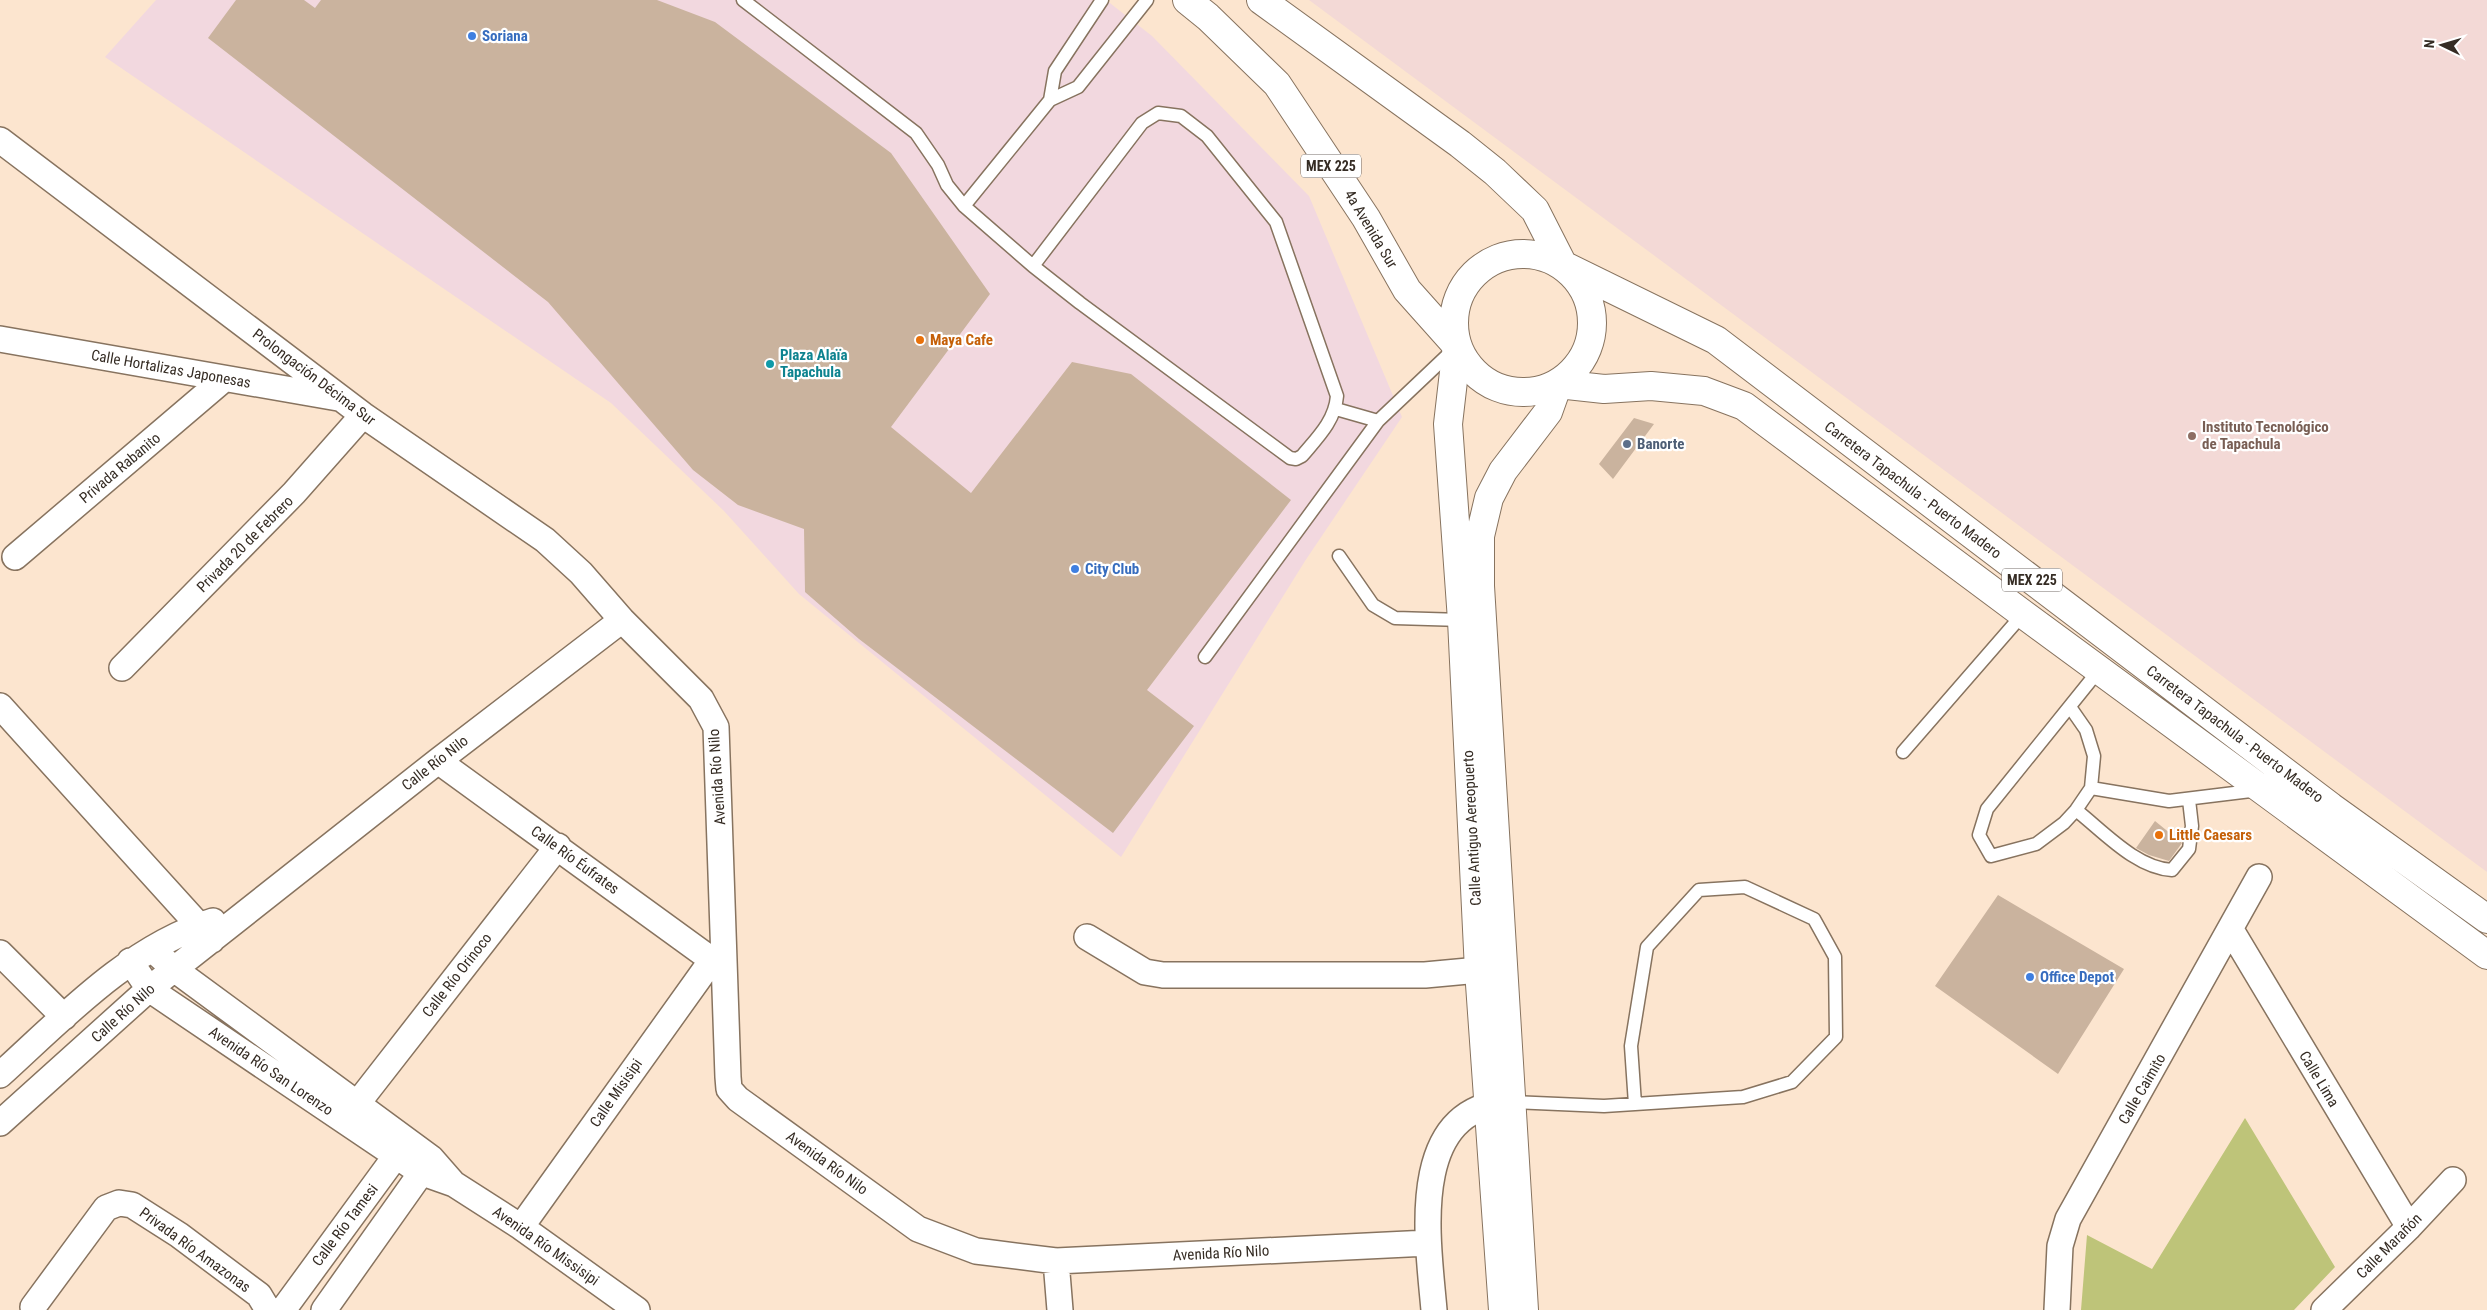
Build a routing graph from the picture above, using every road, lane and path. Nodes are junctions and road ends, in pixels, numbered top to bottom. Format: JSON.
{"nodes":[{"id":1,"x":743,"y":0,"type":"edge"},
{"id":2,"x":1102,"y":0,"type":"edge"},
{"id":3,"x":1147,"y":0,"type":"edge"},
{"id":4,"x":1187,"y":0,"type":"edge"},
{"id":5,"x":1261,"y":0,"type":"edge"},
{"id":6,"x":1050,"y":100,"type":"junction"},
{"id":7,"x":0,"y":140,"type":"edge"},
{"id":8,"x":964,"y":206,"type":"junction"},
{"id":9,"x":1563,"y":265,"type":"junction"},
{"id":10,"x":1033,"y":266,"type":"junction"},
{"id":11,"x":0,"y":339,"type":"edge"},
{"id":12,"x":1457,"y":346,"type":"junction"},
{"id":13,"x":224,"y":379,"type":"junction"},
{"id":14,"x":1558,"y":384,"type":"junction"},
{"id":15,"x":343,"y":399,"type":"junction"},
{"id":16,"x":1336,"y":409,"type":"junction"},
{"id":17,"x":363,"y":415,"type":"junction"},
{"id":18,"x":1378,"y":421,"type":"junction"},
{"id":19,"x":1339,"y":556,"type":"dead end"},
{"id":20,"x":15,"y":557,"type":"dead end"},
{"id":21,"x":2023,"y":614,"type":"junction"},
{"id":22,"x":622,"y":620,"type":"junction"},
{"id":23,"x":1462,"y":620,"type":"junction"},
{"id":24,"x":1205,"y":657,"type":"dead end"},
{"id":25,"x":122,"y":668,"type":"dead end"},
{"id":26,"x":2099,"y":670,"type":"junction"},
{"id":27,"x":0,"y":706,"type":"edge"},
{"id":28,"x":2070,"y":707,"type":"junction"},
{"id":29,"x":1903,"y":752,"type":"dead end"},
{"id":30,"x":438,"y":761,"type":"junction"},
{"id":31,"x":2091,"y":788,"type":"junction"},
{"id":32,"x":2260,"y":790,"type":"junction"},
{"id":33,"x":2189,"y":800,"type":"junction"},
{"id":34,"x":2076,"y":810,"type":"junction"},
{"id":35,"x":558,"y":846,"type":"junction"},
{"id":36,"x":2259,"y":877,"type":"dead end"},
{"id":37,"x":2487,"y":918,"type":"edge"},
{"id":38,"x":2231,"y":930,"type":"junction"},
{"id":39,"x":205,"y":933,"type":"junction"},
{"id":40,"x":1087,"y":937,"type":"dead end"},
{"id":41,"x":152,"y":949,"type":"junction"},
{"id":42,"x":0,"y":953,"type":"edge"},
{"id":43,"x":2487,"y":955,"type":"edge"},
{"id":44,"x":719,"y":959,"type":"junction"},
{"id":45,"x":130,"y":961,"type":"junction"},
{"id":46,"x":174,"y":969,"type":"junction"},
{"id":47,"x":1479,"y":970,"type":"junction"},
{"id":48,"x":149,"y":989,"type":"junction"},
{"id":49,"x":64,"y":1017,"type":"junction"},
{"id":50,"x":0,"y":1075,"type":"edge"},
{"id":51,"x":1500,"y":1103,"type":"junction"},
{"id":52,"x":357,"y":1104,"type":"junction"},
{"id":53,"x":1635,"y":1104,"type":"junction"},
{"id":54,"x":0,"y":1123,"type":"edge"},
{"id":55,"x":402,"y":1148,"type":"junction"},
{"id":56,"x":426,"y":1165,"type":"junction"},
{"id":57,"x":2453,"y":1180,"type":"dead end"},
{"id":58,"x":521,"y":1227,"type":"junction"},
{"id":59,"x":2409,"y":1227,"type":"junction"},
{"id":60,"x":1428,"y":1243,"type":"junction"},
{"id":61,"x":1056,"y":1261,"type":"junction"},
{"id":62,"x":280,"y":1305,"type":"edge"},
{"id":63,"x":33,"y":1307,"type":"dead end"},
{"id":64,"x":324,"y":1310,"type":"edge"},
{"id":65,"x":637,"y":1310,"type":"edge"},
{"id":66,"x":1060,"y":1310,"type":"edge"},
{"id":67,"x":1434,"y":1310,"type":"edge"},
{"id":68,"x":1503,"y":1310,"type":"edge"},
{"id":69,"x":1524,"y":1310,"type":"edge"},
{"id":70,"x":2058,"y":1310,"type":"edge"},
{"id":71,"x":2324,"y":1310,"type":"edge"}],
"edges":[{"from":1,"to":8,"type":"lane"},
{"from":2,"to":6,"type":"lane"},
{"from":3,"to":6,"type":"lane"},
{"from":4,"to":12,"type":"main road","name":"4a Avenida Sur","number":"MEX 225"},
{"from":5,"to":9,"type":"main road"},
{"from":6,"to":8,"type":"lane"},
{"from":7,"to":15,"type":"street","name":"Prolongación Décima Sur"},
{"from":8,"to":10,"type":"lane"},
{"from":9,"to":12,"type":"main road"},
{"from":9,"to":14,"type":"main road"},
{"from":9,"to":37,"type":"main road","name":"Carretera Tapachula - Puerto Madero","number":"MEX 225"},
{"from":10,"to":16,"type":"lane"},
{"from":10,"to":16,"type":"lane"},
{"from":11,"to":13,"type":"street","name":"Calle Hortalizas Japonesas"},
{"from":12,"to":14,"type":"main road"},
{"from":12,"to":18,"type":"lane"},
{"from":12,"to":23,"type":"main road","name":"Calle Antiguo Aereopuerto"},
{"from":13,"to":15,"type":"street","name":"Calle Hortalizas Japonesas"},
{"from":13,"to":20,"type":"street","name":"Privada Rabanito"},
{"from":14,"to":21,"type":"main road","name":"Carretera Tapachula - Puerto Madero","number":"MEX 225"},
{"from":14,"to":51,"type":"main road","name":"Calle Antiguo Aereopuerto"},
{"from":15,"to":17,"type":"street","name":"Prolongación Décima Sur"},
{"from":16,"to":18,"type":"lane"},
{"from":17,"to":22,"type":"street","name":"Prolongación Décima Sur"},
{"from":17,"to":25,"type":"street","name":"Privada 20 de Febrero"},
{"from":18,"to":24,"type":"lane"},
{"from":19,"to":23,"type":"lane"},
{"from":21,"to":26,"type":"main road","name":"Carretera Tapachula - Puerto Madero","number":"MEX 225"},
{"from":21,"to":29,"type":"lane"},
{"from":22,"to":30,"type":"street","name":"Calle Río Nilo"},
{"from":22,"to":44,"type":"street","name":"Avenida Río Nilo"},
{"from":23,"to":47,"type":"main road","name":"Calle Antiguo Aereopuerto"},
{"from":26,"to":28,"type":"lane"},
{"from":26,"to":32,"type":"main road","name":"Carretera Tapachula - Puerto Madero","number":"MEX 225"},
{"from":27,"to":39,"type":"street"},
{"from":28,"to":31,"type":"lane"},
{"from":28,"to":34,"type":"lane"},
{"from":30,"to":35,"type":"street","name":"Calle Río Éufrates"},
{"from":30,"to":39,"type":"street","name":"Calle Río Nilo"},
{"from":31,"to":33,"type":"lane"},
{"from":31,"to":34,"type":"lane"},
{"from":32,"to":33,"type":"lane"},
{"from":32,"to":43,"type":"main road","name":"Carretera Tapachula - Puerto Madero","number":"MEX 225"},
{"from":33,"to":34,"type":"lane"},
{"from":35,"to":44,"type":"street","name":"Calle Río Éufrates"},
{"from":35,"to":52,"type":"street","name":"Calle Río Orinoco"},
{"from":36,"to":38,"type":"street","name":"Calle Caimito"},
{"from":38,"to":59,"type":"street","name":"Calle Lima"},
{"from":38,"to":70,"type":"street","name":"Calle Caimito"},
{"from":39,"to":41,"type":"street","name":"Calle Río Nilo"},
{"from":39,"to":46,"type":"street","name":"Calle Río Nilo"},
{"from":40,"to":47,"type":"street"},
{"from":41,"to":45,"type":"street","name":"Calle Río Nilo"},
{"from":41,"to":46,"type":"street","name":"Avenida Río San Lorenzo"},
{"from":42,"to":49,"type":"street"},
{"from":44,"to":58,"type":"street","name":"Calle Misisipi"},
{"from":44,"to":61,"type":"street","name":"Avenida Río Nilo"},
{"from":45,"to":48,"type":"street","name":"Avenida Río San Lorenzo"},
{"from":45,"to":49,"type":"street","name":"Calle Río Nilo"},
{"from":46,"to":48,"type":"street","name":"Calle Río Nilo"},
{"from":46,"to":52,"type":"street","name":"Avenida Río San Lorenzo"},
{"from":47,"to":51,"type":"main road","name":"Calle Antiguo Aereopuerto"},
{"from":48,"to":54,"type":"street","name":"Calle Río Nilo"},
{"from":48,"to":55,"type":"street","name":"Avenida Río San Lorenzo"},
{"from":49,"to":50,"type":"street","name":"Calle Río Nilo"},
{"from":51,"to":53,"type":"lane"},
{"from":51,"to":60,"type":"street"},
{"from":51,"to":68,"type":"main road","name":"Calle Antiguo Aereopuerto"},
{"from":51,"to":69,"type":"main road","name":"Calle Antiguo Aereopuerto"},
{"from":52,"to":55,"type":"street","name":"Avenida Río San Lorenzo"},
{"from":53,"to":53,"type":"lane"},
{"from":55,"to":56,"type":"street","name":"Avenida Río San Lorenzo"},
{"from":55,"to":62,"type":"street","name":"Calle Río Tamesi"},
{"from":56,"to":58,"type":"street","name":"Avenida Río Missisipi"},
{"from":56,"to":64,"type":"street","name":"Calle Río Tamesi"},
{"from":57,"to":59,"type":"street","name":"Calle Marañón"},
{"from":58,"to":65,"type":"street","name":"Avenida Río Missisipi"},
{"from":59,"to":71,"type":"street","name":"Calle Marañón"},
{"from":60,"to":61,"type":"street","name":"Avenida Río Nilo"},
{"from":60,"to":67,"type":"street"},
{"from":61,"to":66,"type":"street"},
{"from":62,"to":63,"type":"street","name":"Privada Río Amazonas"}]}
